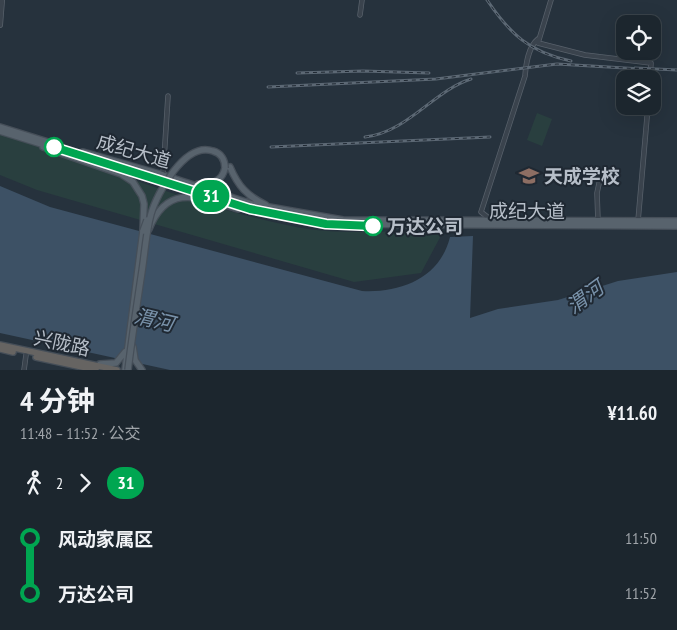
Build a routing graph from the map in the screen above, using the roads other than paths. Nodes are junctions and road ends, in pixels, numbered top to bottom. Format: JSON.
{"nodes":[{"id":1,"x":2,"y":0,"type":"edge"},
{"id":2,"x":362,"y":0,"type":"edge"},
{"id":3,"x":551,"y":0,"type":"edge"},
{"id":4,"x":360,"y":15,"type":"dead end"},
{"id":5,"x":0,"y":25,"type":"edge"},
{"id":6,"x":538,"y":39,"type":"junction"},
{"id":7,"x":651,"y":70,"type":"edge"},
{"id":8,"x":168,"y":96,"type":"dead end"},
{"id":9,"x":647,"y":115,"type":"edge"},
{"id":10,"x":0,"y":129,"type":"edge"},
{"id":11,"x":29,"y":141,"type":"junction"},
{"id":12,"x":228,"y":168,"type":"junction"},
{"id":13,"x":601,"y":174,"type":"dead end"},
{"id":14,"x":163,"y":175,"type":"junction"},
{"id":15,"x":185,"y":182,"type":"junction"},
{"id":16,"x":278,"y":210,"type":"junction"},
{"id":17,"x":492,"y":220,"type":"junction"},
{"id":18,"x":306,"y":221,"type":"junction"},
{"id":19,"x":598,"y":221,"type":"junction"},
{"id":20,"x":638,"y":221,"type":"junction"},
{"id":21,"x":677,"y":221,"type":"edge"},
{"id":22,"x":677,"y":226,"type":"edge"},
{"id":23,"x":145,"y":232,"type":"junction"},
{"id":24,"x":130,"y":339,"type":"junction"},
{"id":25,"x":0,"y":344,"type":"edge"},
{"id":26,"x":0,"y":349,"type":"edge"},
{"id":27,"x":26,"y":355,"type":"junction"},
{"id":28,"x":24,"y":370,"type":"edge"},
{"id":29,"x":96,"y":370,"type":"edge"},
{"id":30,"x":117,"y":370,"type":"edge"},
{"id":31,"x":126,"y":370,"type":"edge"},
{"id":32,"x":142,"y":370,"type":"edge"}],
"edges":[{"from":1,"to":5,"type":"street"},
{"from":2,"to":4,"type":"street"},
{"from":3,"to":6,"type":"street"},
{"from":6,"to":7,"type":"street"},
{"from":6,"to":17,"type":"street"},
{"from":8,"to":14,"type":"street"},
{"from":9,"to":20,"type":"street"},
{"from":10,"to":11,"type":"main road","name":"成纪大道"},
{"from":10,"to":14,"type":"main road","name":"成纪大道"},
{"from":11,"to":18,"type":"main road","name":"成纪大道"},
{"from":11,"to":23,"type":"main road"},
{"from":12,"to":15,"type":"main road"},
{"from":12,"to":16,"type":"main road"},
{"from":12,"to":23,"type":"main road","bridge":true},
{"from":13,"to":19,"type":"street"},
{"from":14,"to":15,"type":"main road","name":"成纪大道"},
{"from":15,"to":16,"type":"main road","name":"成纪大道"},
{"from":16,"to":17,"type":"main road","name":"成纪大道"},
{"from":17,"to":19,"type":"main road","name":"成纪大道"},
{"from":18,"to":22,"type":"main road","name":"成纪大道"},
{"from":18,"to":23,"type":"main road","bridge":true},
{"from":19,"to":20,"type":"main road","name":"成纪大道"},
{"from":20,"to":21,"type":"main road","name":"成纪大道"},
{"from":23,"to":24,"type":"main road","bridge":true},
{"from":24,"to":25,"type":"main road"},
{"from":24,"to":31,"type":"main road","bridge":true},
{"from":24,"to":32,"type":"main road","bridge":true},
{"from":25,"to":30,"type":"highway","name":"兴陇路"},
{"from":26,"to":27,"type":"highway","name":"兴陇路"},
{"from":27,"to":28,"type":"street"},
{"from":27,"to":29,"type":"highway","name":"兴陇路"}]}
